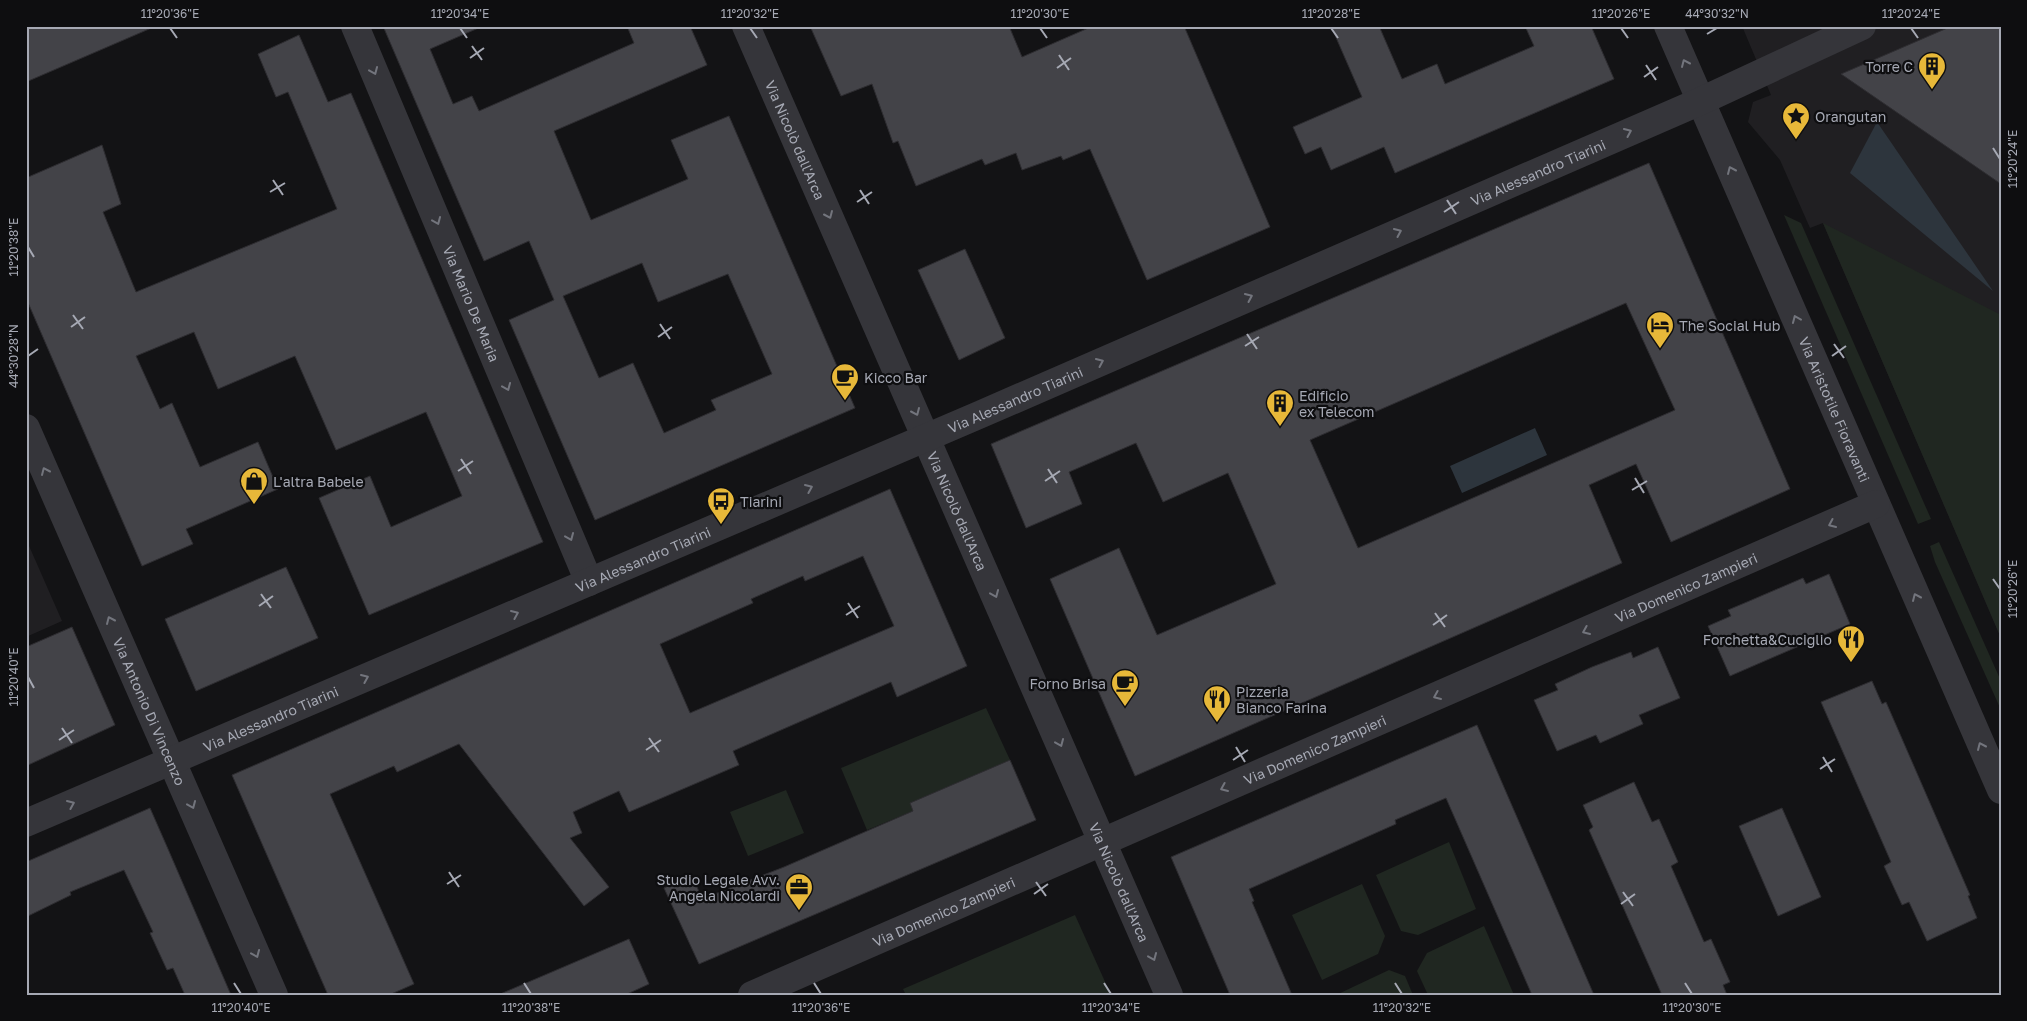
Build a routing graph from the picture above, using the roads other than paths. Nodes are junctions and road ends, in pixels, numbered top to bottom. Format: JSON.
{"nodes":[{"id":1,"x":355,"y":26,"type":"edge"},
{"id":2,"x":746,"y":26,"type":"edge"},
{"id":3,"x":1668,"y":26,"type":"edge"},
{"id":4,"x":1862,"y":26,"type":"edge"},
{"id":5,"x":1701,"y":101,"type":"junction"},
{"id":6,"x":26,"y":428,"type":"edge"},
{"id":7,"x":927,"y":437,"type":"junction"},
{"id":8,"x":1876,"y":504,"type":"junction"},
{"id":9,"x":589,"y":582,"type":"junction"},
{"id":10,"x":172,"y":760,"type":"junction"},
{"id":11,"x":2001,"y":790,"type":"edge"},
{"id":12,"x":26,"y":823,"type":"edge"},
{"id":13,"x":1102,"y":842,"type":"junction"},
{"id":14,"x":274,"y":995,"type":"edge"},
{"id":15,"x":752,"y":995,"type":"edge"},
{"id":16,"x":1169,"y":995,"type":"edge"}],
"edges":[{"from":1,"to":9,"type":"street","name":"Via Mario De Maria","one_way":true},
{"from":2,"to":7,"type":"street","name":"Via Nicolò dall'Arca","one_way":true},
{"from":5,"to":3,"type":"street","name":"Via Aristotile Fioravanti","one_way":true},
{"from":4,"to":5,"type":"street","name":"Via Alessandro Tiarini"},
{"from":7,"to":5,"type":"street","name":"Via Alessandro Tiarini","one_way":true},
{"from":8,"to":5,"type":"street","name":"Via Aristotile Fioravanti","one_way":true},
{"from":10,"to":6,"type":"street","name":"Via Antonio Di Vincenzo","one_way":true},
{"from":9,"to":7,"type":"street","name":"Via Alessandro Tiarini","one_way":true},
{"from":7,"to":13,"type":"street","name":"Via Nicolò dall'Arca","one_way":true},
{"from":11,"to":8,"type":"street","name":"Via Aristotile Fioravanti","one_way":true},
{"from":8,"to":13,"type":"street","name":"Via Domenico Zampieri","one_way":true},
{"from":10,"to":9,"type":"street","name":"Via Alessandro Tiarini","one_way":true},
{"from":12,"to":10,"type":"street","name":"Via Alessandro Tiarini","one_way":true},
{"from":10,"to":14,"type":"street","name":"Via Antonio Di Vincenzo","one_way":true},
{"from":13,"to":15,"type":"street","name":"Via Domenico Zampieri"},
{"from":13,"to":16,"type":"street","name":"Via Nicolò dall'Arca","one_way":true}]}
